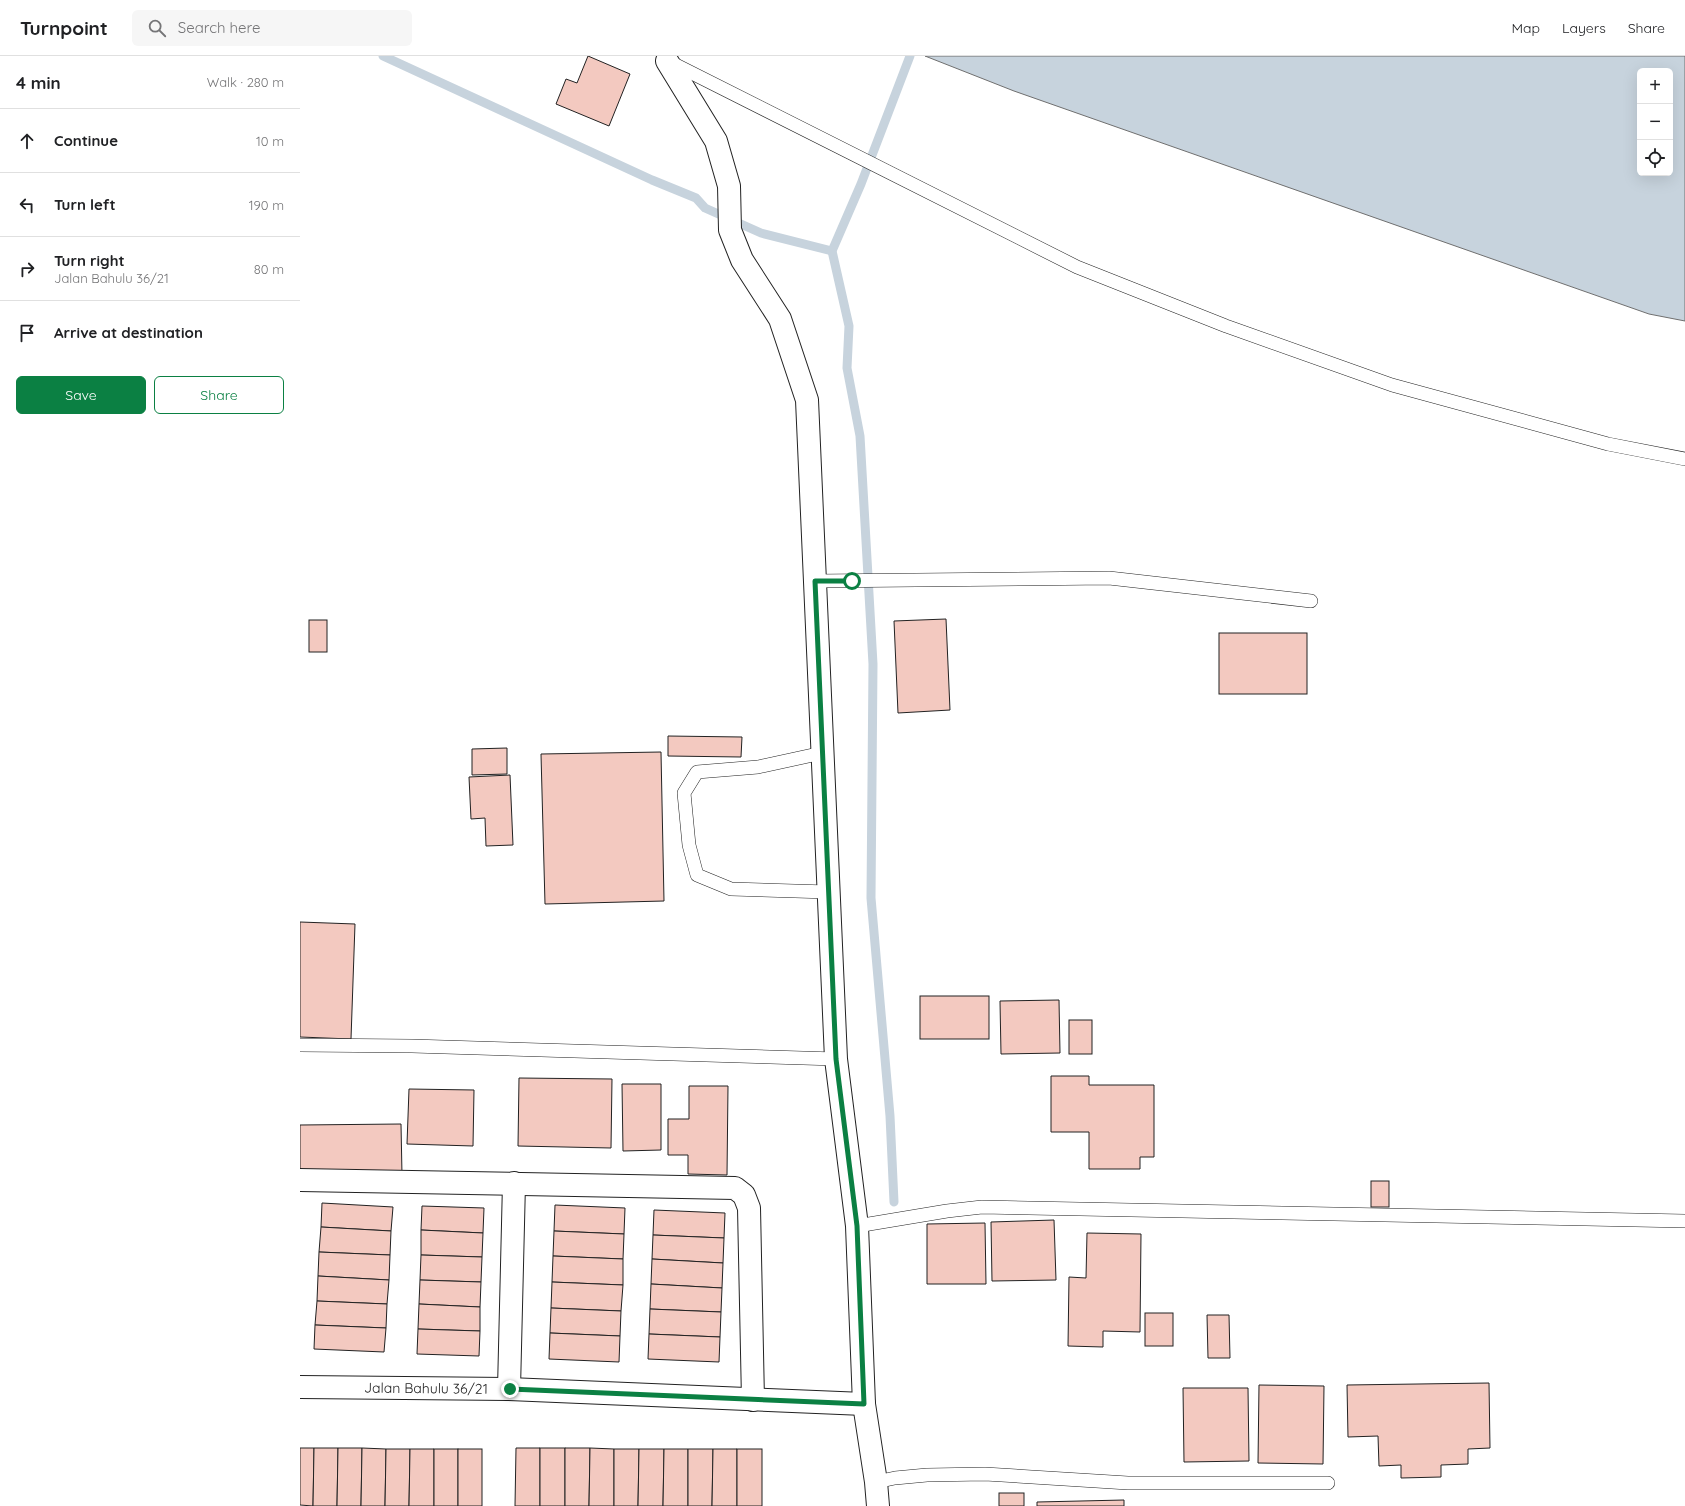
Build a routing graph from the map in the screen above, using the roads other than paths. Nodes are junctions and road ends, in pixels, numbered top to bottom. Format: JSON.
{"nodes":[{"id":1,"x":662,"y":59,"type":"edge"},
{"id":2,"x":1685,"y":459,"type":"edge"},
{"id":3,"x":815,"y":581,"type":"junction"},
{"id":4,"x":1312,"y":601,"type":"dead end"},
{"id":5,"x":822,"y":753,"type":"junction"},
{"id":6,"x":828,"y":892,"type":"junction"},
{"id":7,"x":300,"y":1045,"type":"edge"},
{"id":8,"x":836,"y":1059,"type":"junction"},
{"id":9,"x":300,"y":1180,"type":"edge"},
{"id":10,"x":514,"y":1183,"type":"junction"},
{"id":11,"x":1685,"y":1221,"type":"edge"},
{"id":12,"x":857,"y":1226,"type":"junction"},
{"id":13,"x":300,"y":1387,"type":"edge"},
{"id":14,"x":510,"y":1389,"type":"junction"},
{"id":15,"x":753,"y":1400,"type":"junction"},
{"id":16,"x":864,"y":1404,"type":"junction"},
{"id":17,"x":885,"y":1480,"type":"junction"},
{"id":18,"x":1328,"y":1483,"type":"dead end"},
{"id":19,"x":878,"y":1506,"type":"edge"}],
"edges":[{"from":1,"to":2,"type":"lane"},
{"from":1,"to":3,"type":"street"},
{"from":3,"to":4,"type":"lane"},
{"from":3,"to":5,"type":"street"},
{"from":5,"to":6,"type":"street"},
{"from":5,"to":6,"type":"lane"},
{"from":6,"to":8,"type":"street"},
{"from":7,"to":8,"type":"lane"},
{"from":8,"to":12,"type":"street"},
{"from":9,"to":10,"type":"street"},
{"from":10,"to":14,"type":"street"},
{"from":10,"to":15,"type":"street"},
{"from":11,"to":12,"type":"lane"},
{"from":12,"to":16,"type":"street"},
{"from":13,"to":14,"type":"street","name":"Jalan Bahulu 36/21"},
{"from":14,"to":15,"type":"street","name":"Jalan Bahulu 36/21"},
{"from":15,"to":16,"type":"street","name":"Jalan Bahulu 36/21"},
{"from":16,"to":17,"type":"street"},
{"from":17,"to":18,"type":"lane"},
{"from":17,"to":19,"type":"street"}]}
